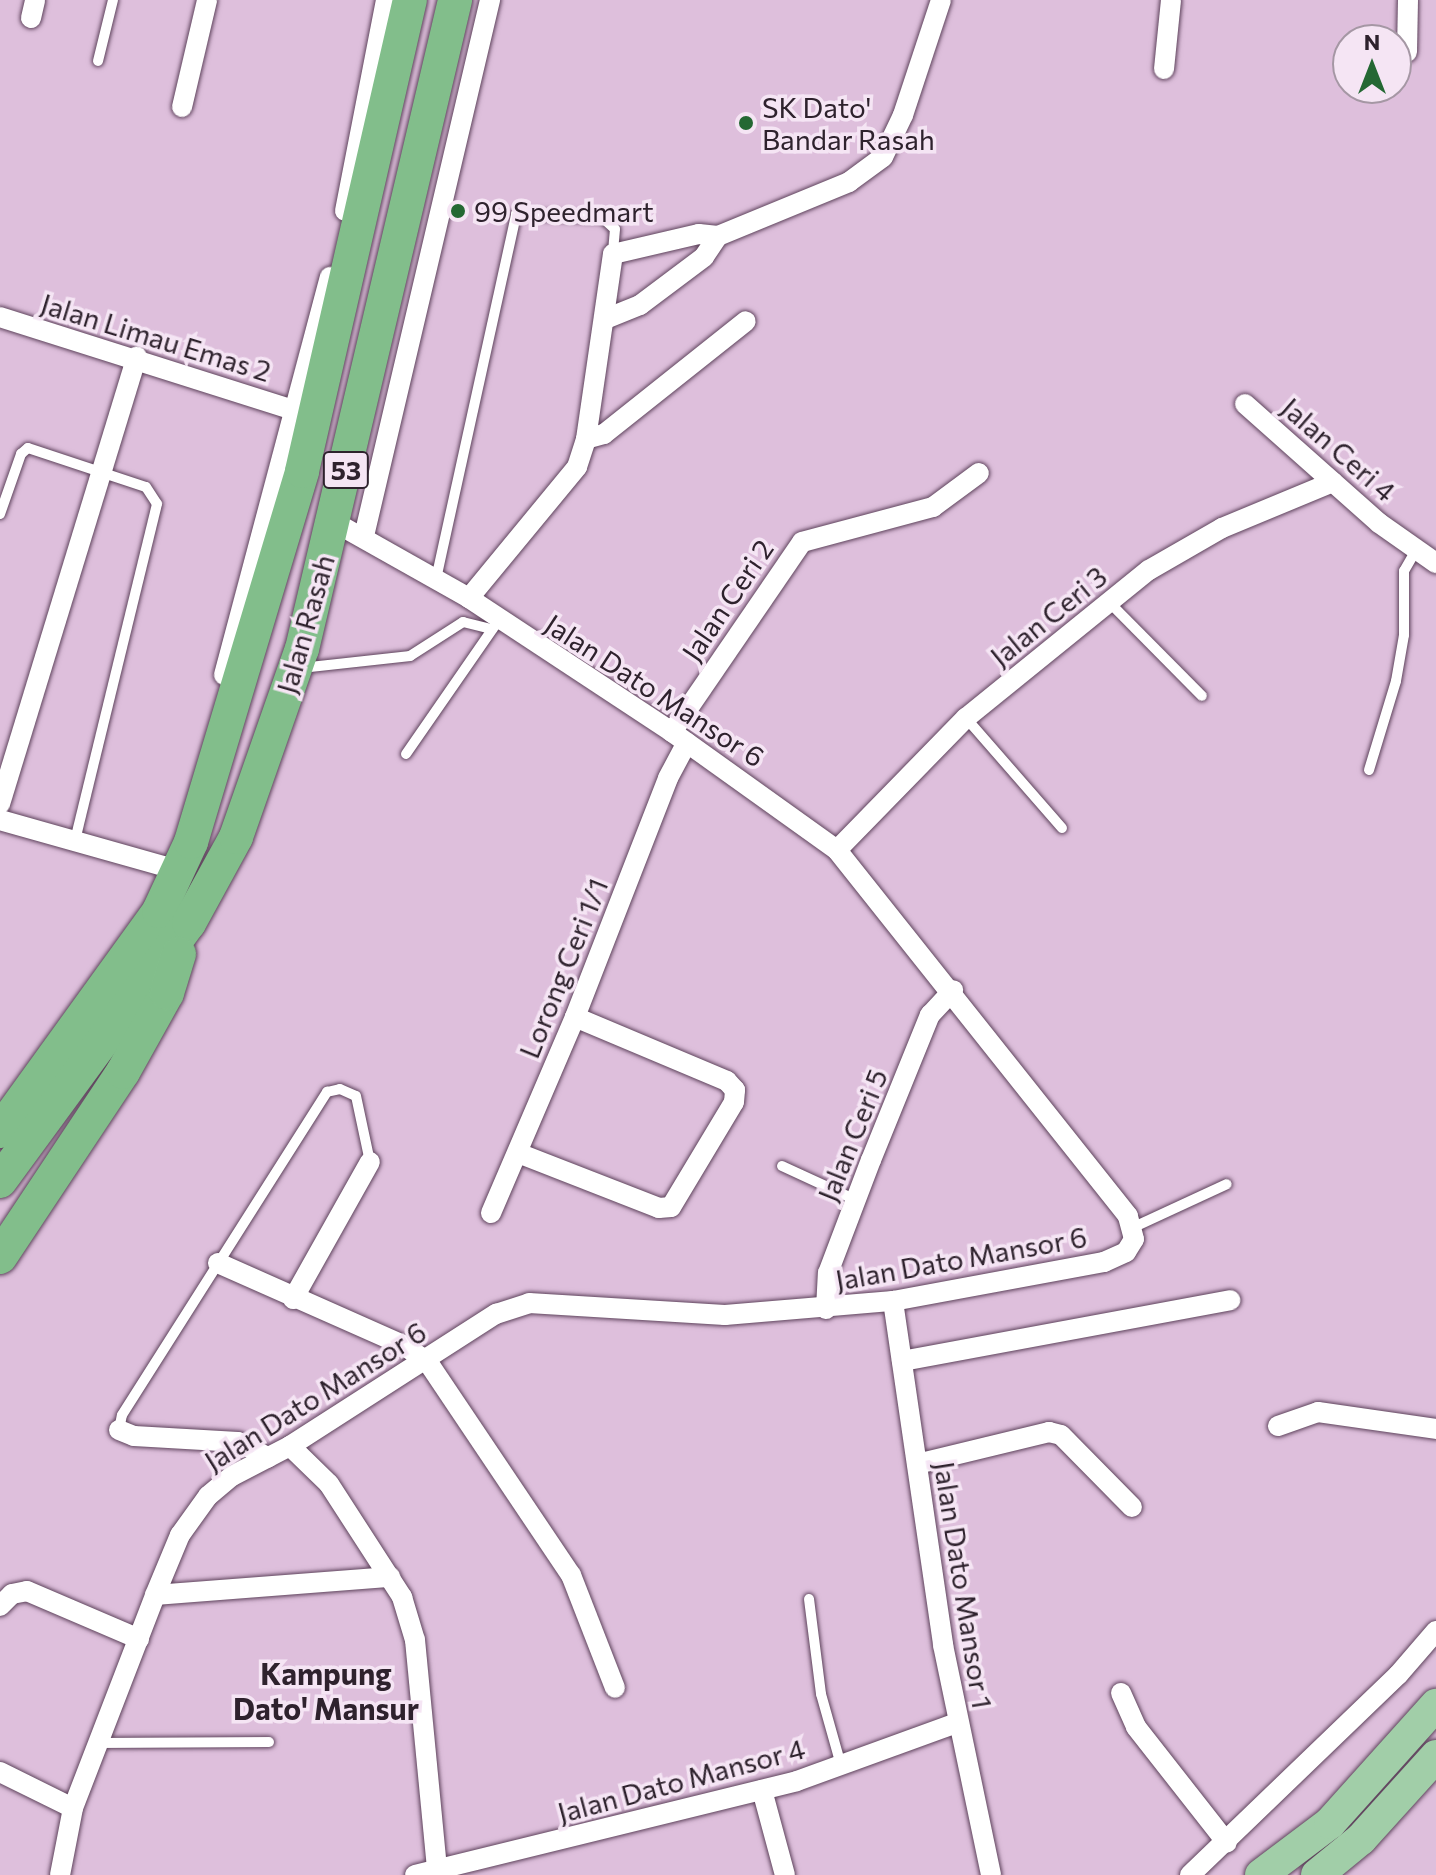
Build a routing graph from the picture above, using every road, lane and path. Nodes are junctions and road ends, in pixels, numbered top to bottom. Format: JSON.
{"nodes":[{"id":1,"x":113,"y":0,"type":"edge"},
{"id":2,"x":207,"y":0,"type":"edge"},
{"id":3,"x":386,"y":0,"type":"edge"},
{"id":4,"x":410,"y":0,"type":"edge"},
{"id":5,"x":455,"y":0,"type":"edge"},
{"id":6,"x":490,"y":0,"type":"edge"},
{"id":7,"x":941,"y":0,"type":"edge"},
{"id":8,"x":1171,"y":0,"type":"edge"},
{"id":9,"x":1408,"y":0,"type":"edge"},
{"id":10,"x":1408,"y":24,"type":"edge"},
{"id":11,"x":98,"y":61,"type":"dead end"},
{"id":12,"x":1164,"y":69,"type":"dead end"},
{"id":13,"x":434,"y":103,"type":"junction"},
{"id":14,"x":182,"y":107,"type":"dead end"},
{"id":15,"x":467,"y":112,"type":"junction"},
{"id":16,"x":718,"y":236,"type":"junction"},
{"id":17,"x":613,"y":254,"type":"junction"},
{"id":18,"x":0,"y":317,"type":"edge"},
{"id":19,"x":605,"y":319,"type":"junction"},
{"id":20,"x":746,"y":321,"type":"dead end"},
{"id":21,"x":137,"y":356,"type":"junction"},
{"id":22,"x":1245,"y":404,"type":"dead end"},
{"id":23,"x":296,"y":411,"type":"junction"},
{"id":24,"x":586,"y":439,"type":"junction"},
{"id":25,"x":102,"y":470,"type":"junction"},
{"id":26,"x":979,"y":473,"type":"dead end"},
{"id":27,"x":1333,"y":482,"type":"junction"},
{"id":28,"x":0,"y":514,"type":"edge"},
{"id":29,"x":349,"y":529,"type":"junction"},
{"id":30,"x":1416,"y":550,"type":"junction"},
{"id":31,"x":1436,"y":563,"type":"edge"},
{"id":32,"x":436,"y":579,"type":"junction"},
{"id":33,"x":469,"y":598,"type":"junction"},
{"id":34,"x":1109,"y":602,"type":"junction"},
{"id":35,"x":496,"y":624,"type":"junction"},
{"id":36,"x":295,"y":669,"type":"junction"},
{"id":37,"x":1202,"y":696,"type":"dead end"},
{"id":38,"x":966,"y":718,"type":"junction"},
{"id":39,"x":679,"y":737,"type":"junction"},
{"id":40,"x":406,"y":754,"type":"dead end"},
{"id":41,"x":1369,"y":770,"type":"dead end"},
{"id":42,"x":0,"y":804,"type":"edge"},
{"id":43,"x":0,"y":820,"type":"edge"},
{"id":44,"x":1062,"y":828,"type":"dead end"},
{"id":45,"x":75,"y":841,"type":"junction"},
{"id":46,"x":191,"y":842,"type":"junction"},
{"id":47,"x":837,"y":850,"type":"junction"},
{"id":48,"x":164,"y":866,"type":"junction"},
{"id":49,"x":189,"y":923,"type":"junction"},
{"id":50,"x":137,"y":924,"type":"junction"},
{"id":51,"x":953,"y":990,"type":"junction"},
{"id":52,"x":575,"y":1017,"type":"junction"},
{"id":53,"x":0,"y":1097,"type":"edge"},
{"id":54,"x":0,"y":1131,"type":"edge"},
{"id":55,"x":518,"y":1153,"type":"junction"},
{"id":56,"x":370,"y":1162,"type":"joint"},
{"id":57,"x":782,"y":1166,"type":"dead end"},
{"id":58,"x":0,"y":1181,"type":"edge"},
{"id":59,"x":1227,"y":1184,"type":"dead end"},
{"id":60,"x":856,"y":1200,"type":"junction"},
{"id":61,"x":491,"y":1213,"type":"dead end"},
{"id":62,"x":1134,"y":1227,"type":"junction"},
{"id":63,"x":0,"y":1257,"type":"edge"},
{"id":64,"x":218,"y":1263,"type":"junction"},
{"id":65,"x":293,"y":1299,"type":"junction"},
{"id":66,"x":1230,"y":1300,"type":"dead end"},
{"id":67,"x":893,"y":1301,"type":"junction"},
{"id":68,"x":826,"y":1309,"type":"junction"},
{"id":69,"x":427,"y":1361,"type":"junction"},
{"id":70,"x":902,"y":1361,"type":"junction"},
{"id":71,"x":1278,"y":1426,"type":"dead end"},
{"id":72,"x":1436,"y":1429,"type":"edge"},
{"id":73,"x":119,"y":1430,"type":"joint"},
{"id":74,"x":290,"y":1446,"type":"junction"},
{"id":75,"x":268,"y":1457,"type":"junction"},
{"id":76,"x":917,"y":1464,"type":"junction"},
{"id":77,"x":1132,"y":1507,"type":"dead end"},
{"id":78,"x":390,"y":1577,"type":"junction"},
{"id":79,"x":155,"y":1595,"type":"junction"},
{"id":80,"x":809,"y":1599,"type":"dead end"},
{"id":81,"x":0,"y":1606,"type":"edge"},
{"id":82,"x":1436,"y":1631,"type":"edge"},
{"id":83,"x":139,"y":1639,"type":"junction"},
{"id":84,"x":615,"y":1688,"type":"dead end"},
{"id":85,"x":1121,"y":1693,"type":"dead end"},
{"id":86,"x":1436,"y":1705,"type":"edge"},
{"id":87,"x":956,"y":1723,"type":"junction"},
{"id":88,"x":269,"y":1742,"type":"dead end"},
{"id":89,"x":101,"y":1743,"type":"junction"},
{"id":90,"x":1436,"y":1756,"type":"edge"},
{"id":91,"x":841,"y":1765,"type":"junction"},
{"id":92,"x":0,"y":1772,"type":"edge"},
{"id":93,"x":762,"y":1790,"type":"junction"},
{"id":94,"x":73,"y":1808,"type":"junction"},
{"id":95,"x":1227,"y":1843,"type":"junction"},
{"id":96,"x":437,"y":1869,"type":"junction"},
{"id":97,"x":60,"y":1875,"type":"edge"},
{"id":98,"x":415,"y":1875,"type":"edge"},
{"id":99,"x":785,"y":1875,"type":"edge"},
{"id":100,"x":991,"y":1875,"type":"edge"},
{"id":101,"x":1190,"y":1875,"type":"edge"},
{"id":102,"x":1261,"y":1875,"type":"edge"},
{"id":103,"x":1317,"y":1875,"type":"edge"}],
"edges":[{"from":1,"to":11,"type":"lane"},
{"from":2,"to":14,"type":"street"},
{"from":3,"to":23,"type":"street"},
{"from":4,"to":46,"type":"highway","name":"Jalan Rasah","number":"53"},
{"from":5,"to":13,"type":"highway","name":"Jalan Rasah","number":"53"},
{"from":6,"to":15,"type":"street"},
{"from":7,"to":16,"type":"street"},
{"from":8,"to":12,"type":"street"},
{"from":9,"to":10,"type":"street"},
{"from":13,"to":15,"type":"street"},
{"from":13,"to":29,"type":"highway","name":"Jalan Rasah","number":"53"},
{"from":15,"to":29,"type":"street"},
{"from":16,"to":17,"type":"street"},
{"from":16,"to":19,"type":"street"},
{"from":17,"to":19,"type":"street"},
{"from":17,"to":32,"type":"lane"},
{"from":18,"to":21,"type":"street","name":"Jalan Limau Emas 2"},
{"from":19,"to":24,"type":"street"},
{"from":20,"to":24,"type":"street"},
{"from":21,"to":23,"type":"street","name":"Jalan Limau Emas 2"},
{"from":21,"to":25,"type":"street"},
{"from":22,"to":27,"type":"street","name":"Jalan Ceri 4"},
{"from":23,"to":48,"type":"street"},
{"from":24,"to":33,"type":"street"},
{"from":25,"to":28,"type":"lane"},
{"from":25,"to":42,"type":"street"},
{"from":25,"to":45,"type":"lane"},
{"from":26,"to":39,"type":"street","name":"Jalan Ceri 2"},
{"from":27,"to":30,"type":"street","name":"Jalan Ceri 4"},
{"from":27,"to":34,"type":"street","name":"Jalan Ceri 3"},
{"from":29,"to":32,"type":"street","name":"Jalan Dato Mansor 6"},
{"from":29,"to":36,"type":"highway","name":"Jalan Rasah","number":"53"},
{"from":30,"to":31,"type":"street","name":"Jalan Ceri 4"},
{"from":30,"to":41,"type":"lane"},
{"from":32,"to":33,"type":"street","name":"Jalan Dato Mansor 6"},
{"from":33,"to":35,"type":"street","name":"Jalan Dato Mansor 6"},
{"from":34,"to":37,"type":"lane"},
{"from":34,"to":38,"type":"street","name":"Jalan Ceri 3"},
{"from":35,"to":36,"type":"lane"},
{"from":35,"to":39,"type":"street","name":"Jalan Dato Mansor 6"},
{"from":35,"to":40,"type":"lane"},
{"from":36,"to":49,"type":"highway","name":"Jalan Rasah","number":"53"},
{"from":38,"to":44,"type":"lane"},
{"from":38,"to":47,"type":"street","name":"Jalan Ceri 3"},
{"from":39,"to":47,"type":"street","name":"Jalan Dato Mansor 6"},
{"from":39,"to":52,"type":"street","name":"Lorong Ceri 1/1"},
{"from":43,"to":45,"type":"street"},
{"from":45,"to":48,"type":"street"},
{"from":46,"to":50,"type":"highway"},
{"from":46,"to":54,"type":"highway","name":"Jalan Rasah","number":"53"},
{"from":47,"to":51,"type":"street","name":"Jalan Dato Mansor 6"},
{"from":48,"to":50,"type":"street"},
{"from":49,"to":58,"type":"highway","name":"Jalan Rasah","number":"53"},
{"from":49,"to":63,"type":"highway"},
{"from":50,"to":53,"type":"highway"},
{"from":51,"to":60,"type":"street","name":"Jalan Ceri 5"},
{"from":51,"to":62,"type":"street","name":"Jalan Dato Mansor 6"},
{"from":52,"to":55,"type":"street","name":"Lorong Ceri 1/1"},
{"from":52,"to":55,"type":"street"},
{"from":55,"to":61,"type":"street","name":"Lorong Ceri 1/1"},
{"from":56,"to":64,"type":"lane"},
{"from":56,"to":65,"type":"street"},
{"from":57,"to":60,"type":"lane"},
{"from":59,"to":62,"type":"lane"},
{"from":60,"to":68,"type":"street","name":"Jalan Ceri 5"},
{"from":62,"to":67,"type":"street","name":"Jalan Dato Mansor 6"},
{"from":64,"to":65,"type":"street"},
{"from":64,"to":73,"type":"lane"},
{"from":65,"to":69,"type":"street"},
{"from":66,"to":70,"type":"street"},
{"from":67,"to":68,"type":"street","name":"Jalan Dato Mansor 6"},
{"from":67,"to":70,"type":"street","name":"Jalan Dato Mansor 1"},
{"from":68,"to":69,"type":"street","name":"Jalan Dato Mansor 6"},
{"from":69,"to":74,"type":"street","name":"Jalan Dato Mansor 6"},
{"from":69,"to":84,"type":"street"},
{"from":70,"to":76,"type":"street","name":"Jalan Dato Mansor 1"},
{"from":71,"to":72,"type":"street"},
{"from":73,"to":75,"type":"street"},
{"from":74,"to":75,"type":"street","name":"Jalan Dato Mansor 6"},
{"from":74,"to":78,"type":"street"},
{"from":75,"to":79,"type":"street","name":"Jalan Dato Mansor 6"},
{"from":76,"to":77,"type":"street"},
{"from":76,"to":87,"type":"street","name":"Jalan Dato Mansor 1"},
{"from":78,"to":79,"type":"street"},
{"from":78,"to":96,"type":"street"},
{"from":79,"to":83,"type":"street","name":"Jalan Dato Mansor 6"},
{"from":80,"to":91,"type":"lane"},
{"from":81,"to":83,"type":"street"},
{"from":82,"to":95,"type":"street"},
{"from":83,"to":89,"type":"street","name":"Jalan Dato Mansor 6"},
{"from":85,"to":95,"type":"street"},
{"from":86,"to":102,"type":"main road"},
{"from":87,"to":91,"type":"street","name":"Jalan Dato Mansor 4"},
{"from":87,"to":100,"type":"street","name":"Jalan Dato Mansor 1"},
{"from":88,"to":89,"type":"lane"},
{"from":89,"to":94,"type":"street","name":"Jalan Dato Mansor 6"},
{"from":90,"to":103,"type":"main road"},
{"from":91,"to":93,"type":"street","name":"Jalan Dato Mansor 4"},
{"from":92,"to":94,"type":"street"},
{"from":93,"to":96,"type":"street","name":"Jalan Dato Mansor 4"},
{"from":93,"to":99,"type":"street"},
{"from":94,"to":97,"type":"street","name":"Jalan Dato Mansor 6"},
{"from":95,"to":101,"type":"street"},
{"from":96,"to":98,"type":"street","name":"Jalan Dato Mansor 4"}]}
